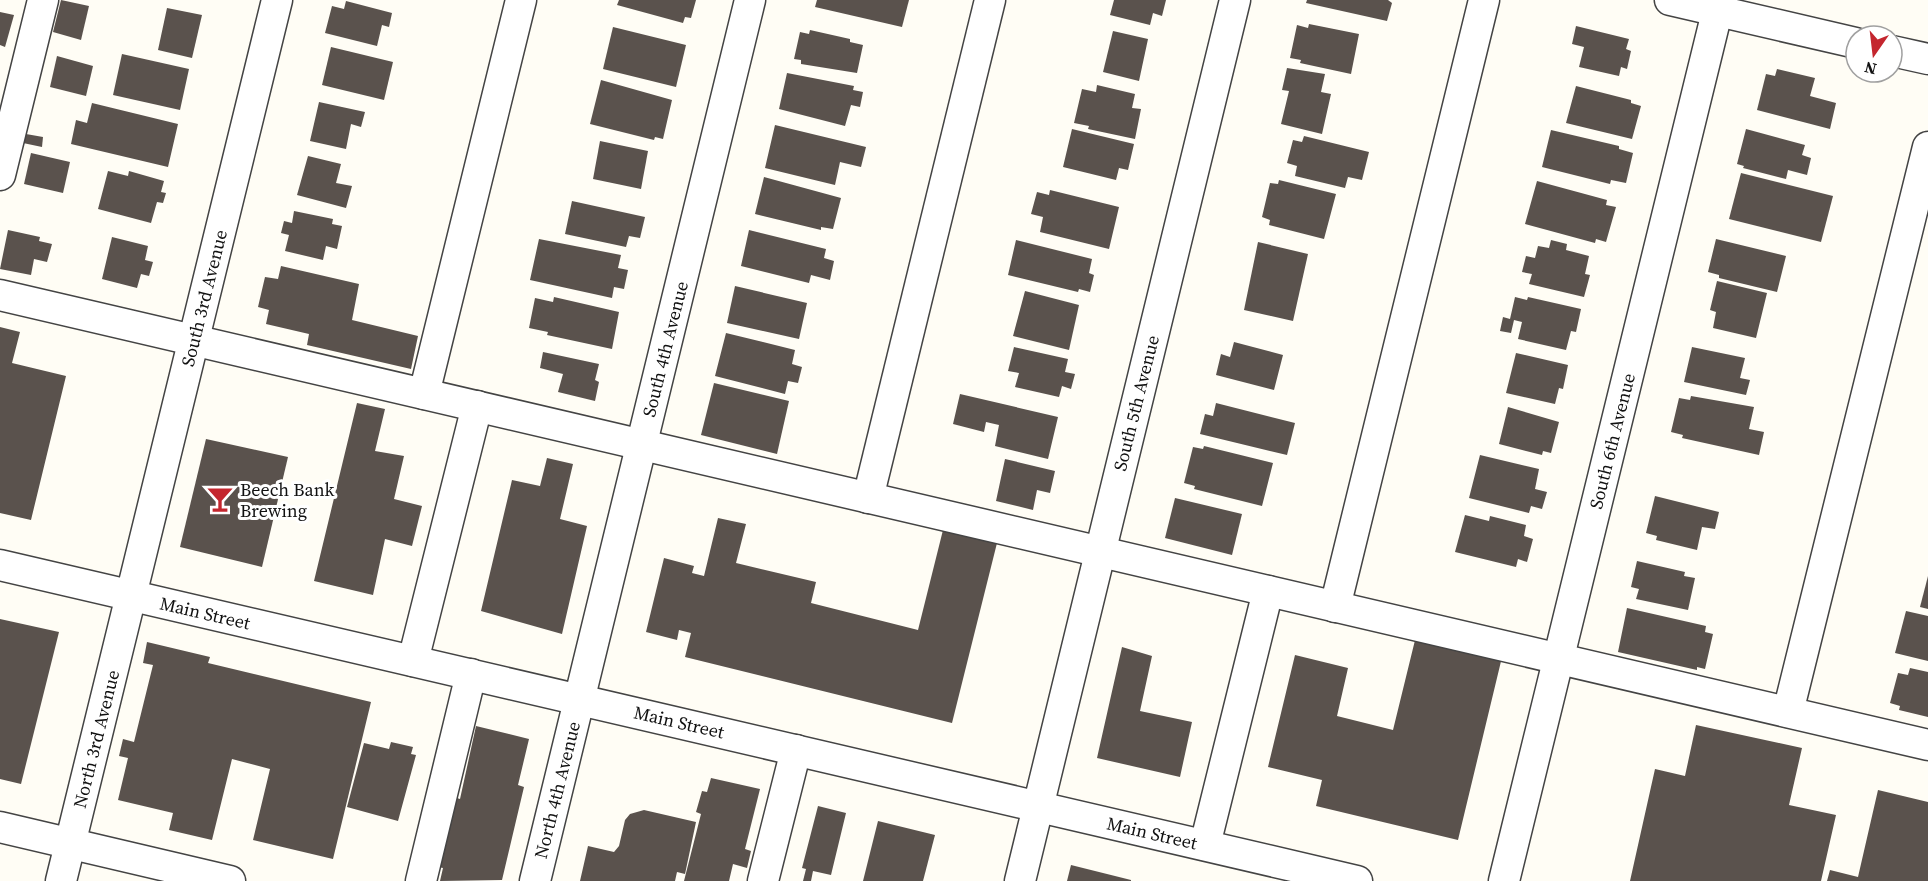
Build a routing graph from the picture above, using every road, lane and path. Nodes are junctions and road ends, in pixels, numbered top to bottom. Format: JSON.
{"nodes":[{"id":1,"x":43,"y":0,"type":"edge"},
{"id":2,"x":277,"y":0,"type":"edge"},
{"id":3,"x":521,"y":0,"type":"edge"},
{"id":4,"x":750,"y":0,"type":"edge"},
{"id":5,"x":990,"y":0,"type":"edge"},
{"id":6,"x":1235,"y":0,"type":"edge"},
{"id":7,"x":1484,"y":0,"type":"edge"},
{"id":8,"x":1670,"y":0,"type":"edge"},
{"id":9,"x":1718,"y":5,"type":"edge"},
{"id":10,"x":1844,"y":40,"type":"edge"},
{"id":11,"x":1904,"y":54,"type":"edge"},
{"id":12,"x":1928,"y":59,"type":"edge"},
{"id":13,"x":1928,"y":147,"type":"edge"},
{"id":14,"x":0,"y":175,"type":"edge"},
{"id":15,"x":0,"y":295,"type":"edge"},
{"id":16,"x":194,"y":340,"type":"junction"},
{"id":17,"x":424,"y":394,"type":"junction"},
{"id":18,"x":477,"y":406,"type":"junction"},
{"id":19,"x":641,"y":445,"type":"junction"},
{"id":20,"x":868,"y":498,"type":"junction"},
{"id":21,"x":1100,"y":552,"type":"junction"},
{"id":22,"x":0,"y":565,"type":"edge"},
{"id":23,"x":1268,"y":591,"type":"junction"},
{"id":24,"x":131,"y":596,"type":"junction"},
{"id":25,"x":1335,"y":607,"type":"junction"},
{"id":26,"x":1558,"y":659,"type":"junction"},
{"id":27,"x":413,"y":661,"type":"junction"},
{"id":28,"x":471,"y":674,"type":"junction"},
{"id":29,"x":579,"y":698,"type":"junction"},
{"id":30,"x":1788,"y":712,"type":"junction"},
{"id":31,"x":1928,"y":745,"type":"edge"},
{"id":32,"x":796,"y":750,"type":"junction"},
{"id":33,"x":1038,"y":806,"type":"junction"},
{"id":34,"x":0,"y":827,"type":"edge"},
{"id":35,"x":70,"y":843,"type":"junction"},
{"id":36,"x":1204,"y":845,"type":"junction"},
{"id":37,"x":1257,"y":870,"type":"edge"},
{"id":38,"x":61,"y":881,"type":"edge"},
{"id":39,"x":230,"y":881,"type":"edge"},
{"id":40,"x":421,"y":881,"type":"edge"},
{"id":41,"x":535,"y":881,"type":"edge"},
{"id":42,"x":763,"y":881,"type":"edge"},
{"id":43,"x":1020,"y":881,"type":"edge"},
{"id":44,"x":1357,"y":881,"type":"edge"},
{"id":45,"x":1504,"y":881,"type":"edge"}],
"edges":[{"from":1,"to":14,"type":"street"},
{"from":2,"to":16,"type":"street","name":"South 3rd Avenue"},
{"from":3,"to":17,"type":"street"},
{"from":4,"to":19,"type":"street","name":"South 4th Avenue"},
{"from":5,"to":20,"type":"street"},
{"from":6,"to":21,"type":"street","name":"South 5th Avenue"},
{"from":7,"to":25,"type":"street"},
{"from":8,"to":9,"type":"street"},
{"from":9,"to":10,"type":"street"},
{"from":9,"to":26,"type":"street","name":"South 6th Avenue"},
{"from":11,"to":12,"type":"street"},
{"from":13,"to":30,"type":"street"},
{"from":15,"to":16,"type":"street"},
{"from":16,"to":17,"type":"street"},
{"from":16,"to":24,"type":"street","name":"South 3rd Avenue"},
{"from":17,"to":18,"type":"street"},
{"from":18,"to":19,"type":"street"},
{"from":18,"to":27,"type":"street"},
{"from":19,"to":20,"type":"street"},
{"from":19,"to":29,"type":"street","name":"South 4th Avenue"},
{"from":20,"to":21,"type":"street"},
{"from":21,"to":23,"type":"street"},
{"from":21,"to":33,"type":"street","name":"South 5th Avenue"},
{"from":22,"to":24,"type":"street","name":"Main Street"},
{"from":23,"to":25,"type":"street"},
{"from":23,"to":36,"type":"street"},
{"from":24,"to":27,"type":"street","name":"Main Street"},
{"from":24,"to":35,"type":"street","name":"North 3rd Avenue"},
{"from":25,"to":26,"type":"street"},
{"from":26,"to":30,"type":"street"},
{"from":26,"to":45,"type":"street","name":"South 6th Avenue"},
{"from":27,"to":28,"type":"street","name":"Main Street"},
{"from":28,"to":29,"type":"street","name":"Main Street"},
{"from":28,"to":40,"type":"street"},
{"from":29,"to":32,"type":"street","name":"Main Street"},
{"from":29,"to":41,"type":"street","name":"North 4th Avenue"},
{"from":30,"to":31,"type":"street"},
{"from":32,"to":33,"type":"street","name":"Main Street"},
{"from":32,"to":42,"type":"street"},
{"from":33,"to":36,"type":"street","name":"Main Street"},
{"from":33,"to":43,"type":"street","name":"South 5th Avenue"},
{"from":34,"to":35,"type":"street"},
{"from":35,"to":38,"type":"street","name":"North 3rd Avenue"},
{"from":35,"to":39,"type":"street"},
{"from":36,"to":37,"type":"street","name":"Main Street"},
{"from":37,"to":44,"type":"street","name":"Main Street"}]}
